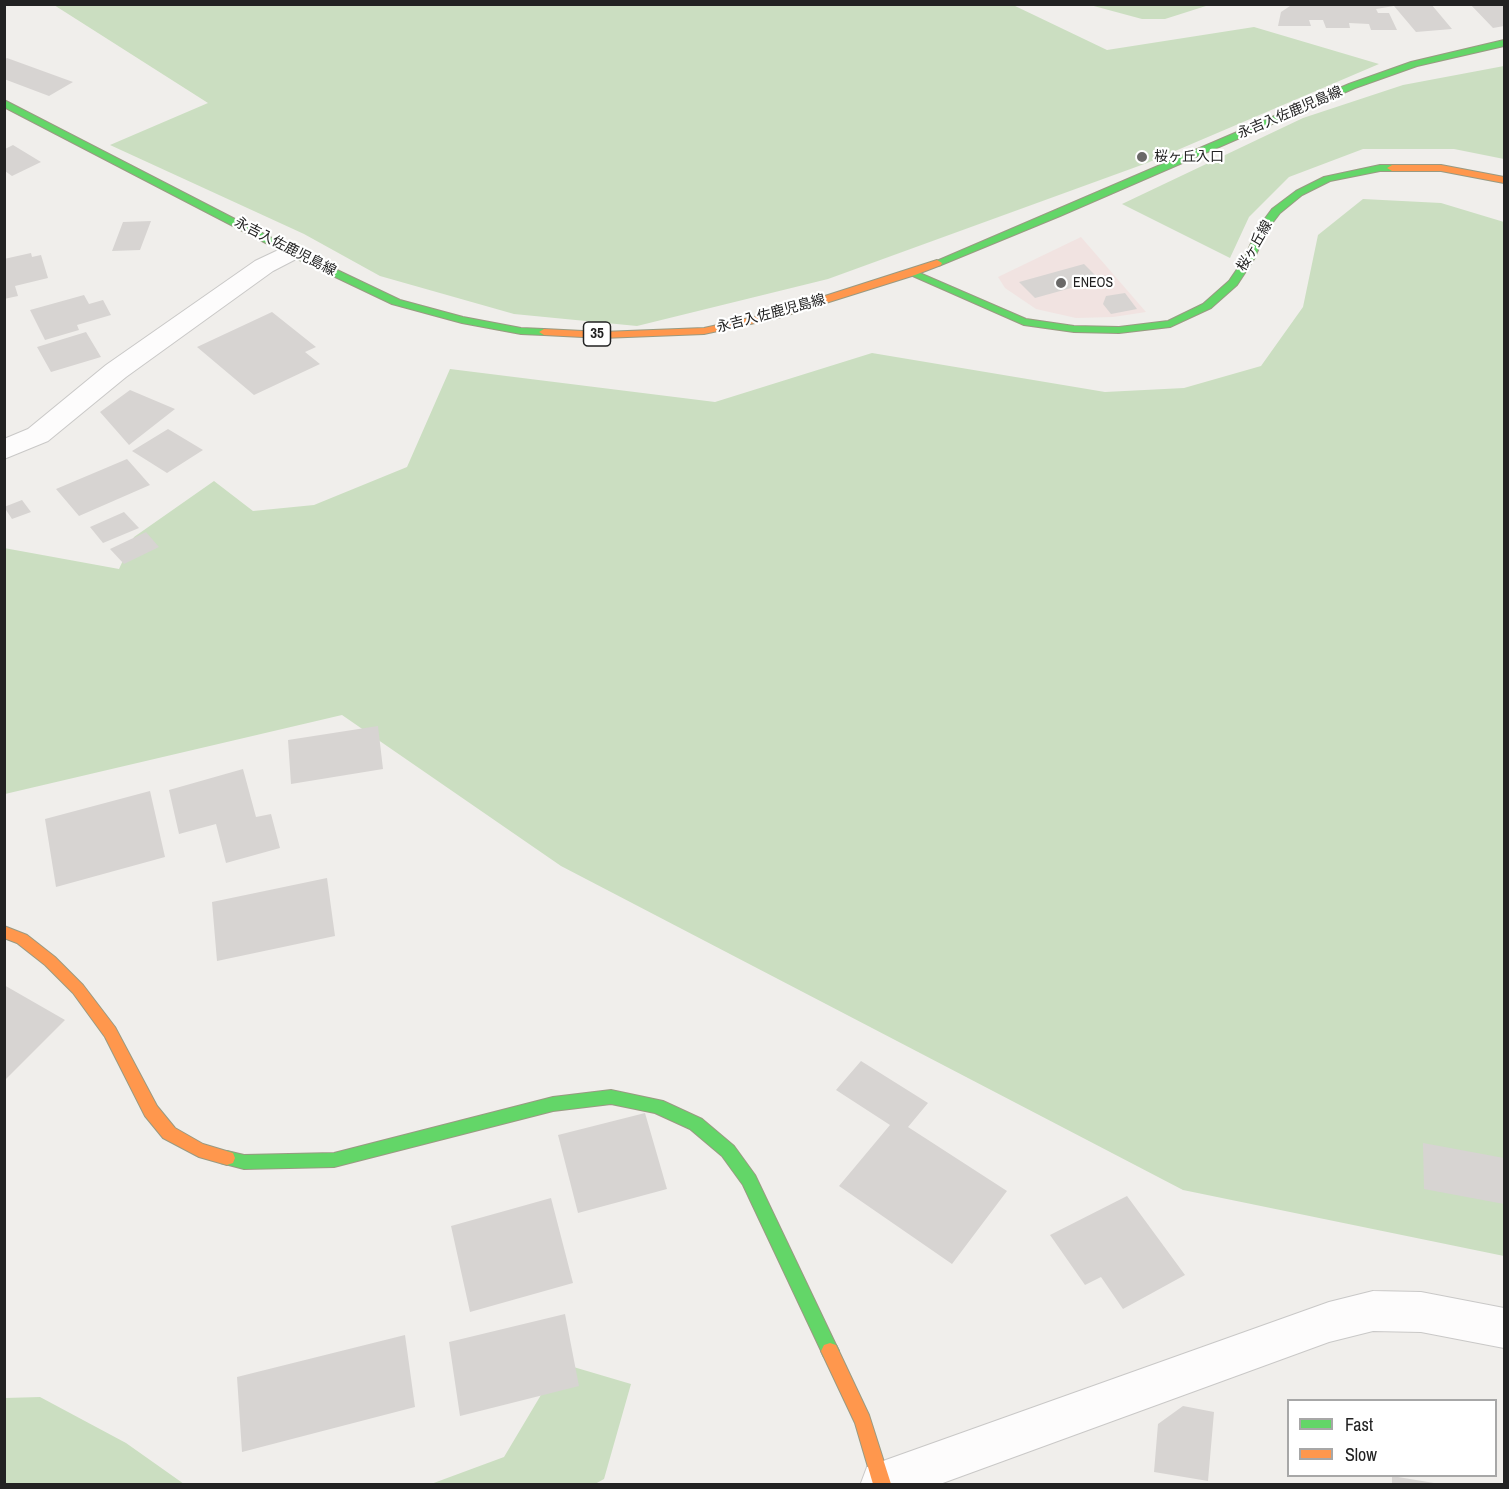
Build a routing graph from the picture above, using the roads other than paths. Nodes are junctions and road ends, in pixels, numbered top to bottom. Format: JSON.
{"nodes":[{"id":1,"x":1504,"y":43,"type":"edge"},
{"id":2,"x":4,"y":103,"type":"edge"},
{"id":3,"x":1504,"y":180,"type":"edge"},
{"id":4,"x":291,"y":252,"type":"junction"},
{"id":5,"x":911,"y":273,"type":"junction"},
{"id":6,"x":4,"y":450,"type":"edge"},
{"id":7,"x":4,"y":932,"type":"edge"},
{"id":8,"x":1504,"y":1328,"type":"edge"},
{"id":9,"x":883,"y":1484,"type":"edge"}],
"edges":[{"from":1,"to":5,"type":"main road","name":"永吉入佐鹿児島線","number":"35"},
{"from":2,"to":4,"type":"main road","name":"永吉入佐鹿児島線","number":"35"},
{"from":3,"to":5,"type":"main road","name":"桜ヶ丘線"},
{"from":4,"to":5,"type":"main road","name":"永吉入佐鹿児島線","number":"35"},
{"from":4,"to":6,"type":"street"},
{"from":7,"to":9,"type":"main road"},
{"from":8,"to":9,"type":"street"}]}
